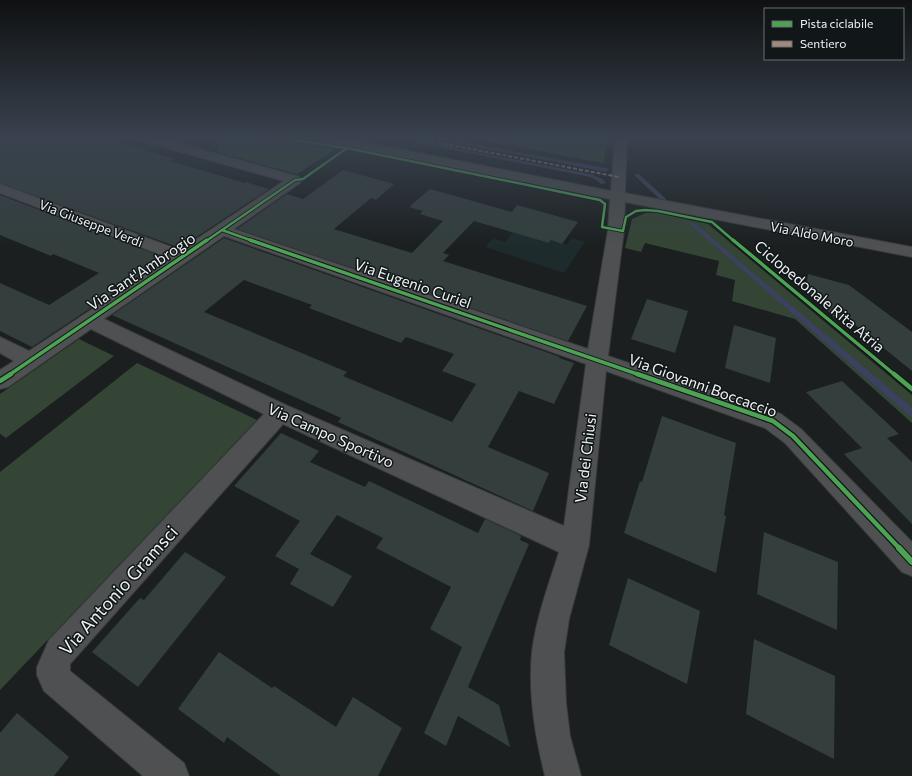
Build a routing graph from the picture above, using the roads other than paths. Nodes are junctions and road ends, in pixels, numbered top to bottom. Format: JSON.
{"nodes":[{"id":1,"x":274,"y":173,"type":"edge"},
{"id":2,"x":500,"y":173,"type":"edge"},
{"id":3,"x":620,"y":173,"type":"edge"},
{"id":4,"x":0,"y":188,"type":"edge"},
{"id":5,"x":619,"y":197,"type":"junction"},
{"id":6,"x":222,"y":230,"type":"junction"},
{"id":7,"x":912,"y":252,"type":"edge"},
{"id":8,"x":182,"y":257,"type":"junction"},
{"id":9,"x":89,"y":320,"type":"junction"},
{"id":10,"x":0,"y":344,"type":"edge"},
{"id":11,"x":597,"y":359,"type":"junction"},
{"id":12,"x":31,"y":361,"type":"junction"},
{"id":13,"x":0,"y":381,"type":"edge"},
{"id":14,"x":280,"y":412,"type":"junction"},
{"id":15,"x":575,"y":545,"type":"junction"},
{"id":16,"x":912,"y":562,"type":"edge"},
{"id":17,"x":171,"y":776,"type":"edge"},
{"id":18,"x":563,"y":776,"type":"edge"}],
"edges":[{"from":1,"to":6,"type":"street","name":"Via Sant'Ambrogio"},
{"from":2,"to":5,"type":"street","name":"Via Aldo Moro"},
{"from":3,"to":5,"type":"street","name":"Via dei Chiusi"},
{"from":4,"to":8,"type":"street","name":"Via Giuseppe Verdi"},
{"from":5,"to":7,"type":"street","name":"Via Aldo Moro"},
{"from":5,"to":11,"type":"street","name":"Via dei Chiusi"},
{"from":6,"to":8,"type":"street","name":"Via Sant'Ambrogio"},
{"from":6,"to":11,"type":"street","name":"Via Eugenio Curiel"},
{"from":8,"to":9,"type":"street","name":"Via Sant'Ambrogio"},
{"from":9,"to":12,"type":"street","name":"Via Sant'Ambrogio"},
{"from":9,"to":14,"type":"street","name":"Via Campo Sportivo"},
{"from":10,"to":12,"type":"street"},
{"from":11,"to":15,"type":"street","name":"Via dei Chiusi"},
{"from":11,"to":16,"type":"street","name":"Via Giovanni Boccaccio"},
{"from":12,"to":13,"type":"street","name":"Via Sant'Ambrogio"},
{"from":14,"to":15,"type":"street","name":"Via Campo Sportivo"},
{"from":14,"to":17,"type":"street","name":"Via Antonio Gramsci"},
{"from":15,"to":18,"type":"street","name":"Via dei Chiusi"}]}
